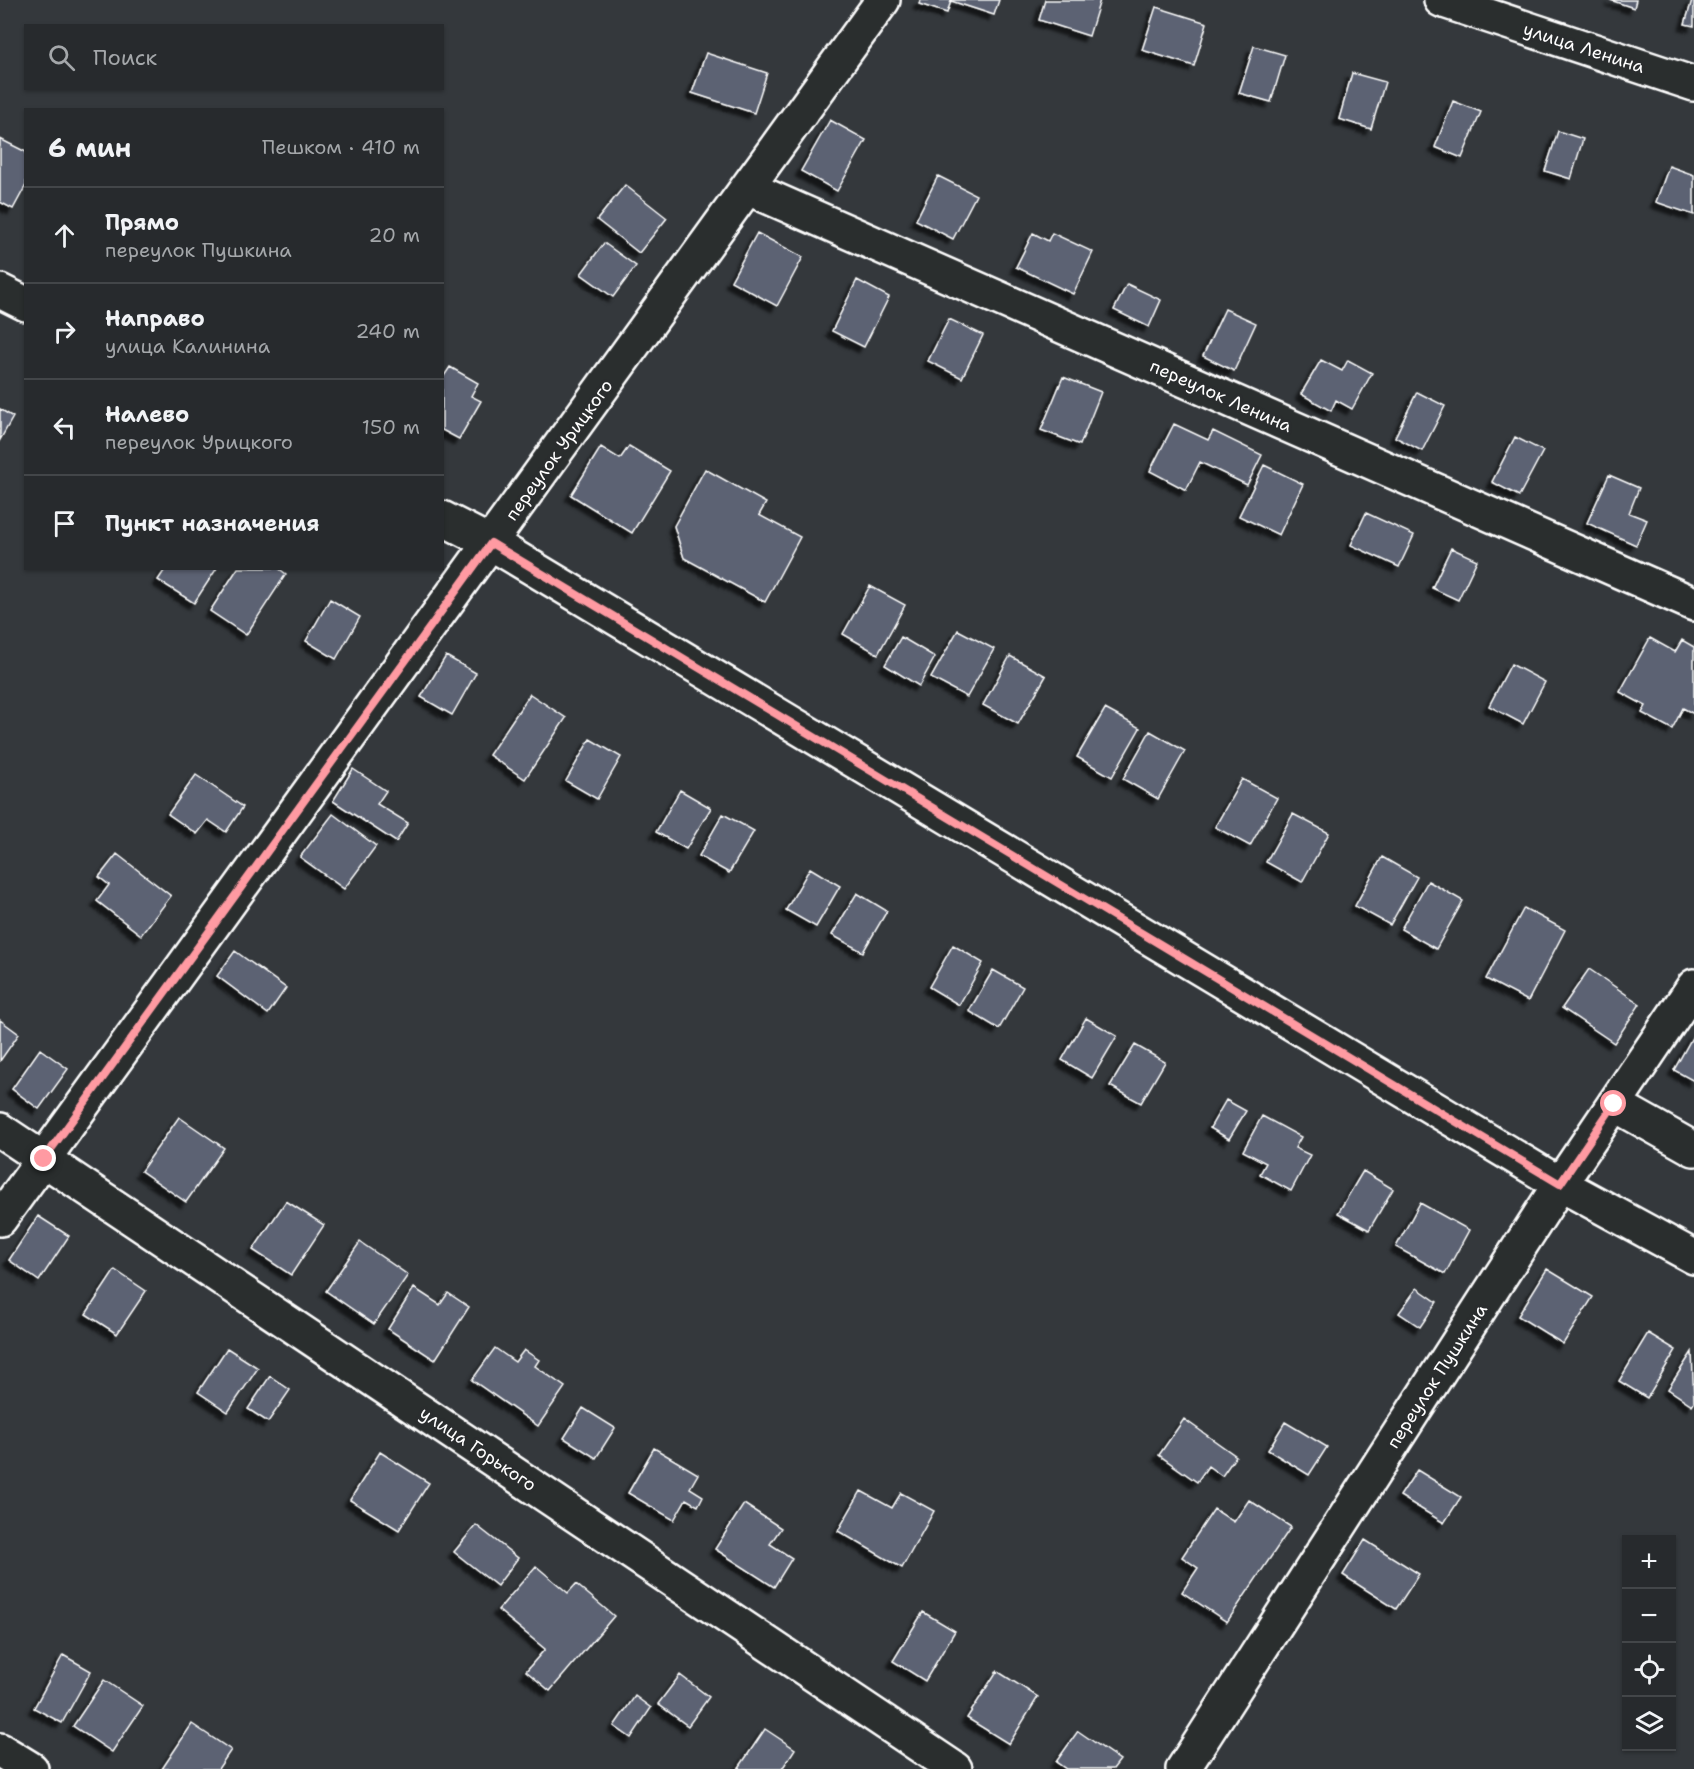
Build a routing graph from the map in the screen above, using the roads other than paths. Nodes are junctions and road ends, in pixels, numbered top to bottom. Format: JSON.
{"nodes":[{"id":1,"x":883,"y":0,"type":"edge"},
{"id":2,"x":1441,"y":0,"type":"edge"},
{"id":3,"x":1694,"y":84,"type":"edge"},
{"id":4,"x":748,"y":188,"type":"junction"},
{"id":5,"x":0,"y":291,"type":"edge"},
{"id":6,"x":24,"y":303,"type":"edge"},
{"id":7,"x":444,"y":519,"type":"edge"},
{"id":8,"x":491,"y":543,"type":"junction"},
{"id":9,"x":1694,"y":604,"type":"edge"},
{"id":10,"x":1694,"y":986,"type":"edge"},
{"id":11,"x":1614,"y":1104,"type":"junction"},
{"id":12,"x":0,"y":1130,"type":"edge"},
{"id":13,"x":1694,"y":1149,"type":"edge"},
{"id":14,"x":44,"y":1159,"type":"junction"},
{"id":15,"x":1560,"y":1184,"type":"junction"},
{"id":16,"x":0,"y":1219,"type":"edge"},
{"id":17,"x":1694,"y":1257,"type":"edge"},
{"id":18,"x":0,"y":1750,"type":"edge"},
{"id":19,"x":31,"y":1769,"type":"edge"},
{"id":20,"x":955,"y":1769,"type":"edge"},
{"id":21,"x":1183,"y":1769,"type":"edge"}],
"edges":[{"from":1,"to":4,"type":"street","name":"переулок Урицкого"},
{"from":2,"to":3,"type":"street","name":"улица Ленина"},
{"from":4,"to":8,"type":"street","name":"переулок Урицкого"},
{"from":4,"to":9,"type":"street","name":"переулок Ленина"},
{"from":5,"to":6,"type":"street"},
{"from":7,"to":8,"type":"street"},
{"from":8,"to":14,"type":"street","name":"переулок Урицкого"},
{"from":8,"to":15,"type":"street"},
{"from":10,"to":11,"type":"street","name":"переулок Пушкина"},
{"from":11,"to":13,"type":"street"},
{"from":11,"to":15,"type":"street","name":"переулок Пушкина"},
{"from":12,"to":14,"type":"street","name":"улица Горького"},
{"from":14,"to":16,"type":"street","name":"переулок Урицкого"},
{"from":14,"to":20,"type":"street","name":"улица Горького"},
{"from":15,"to":17,"type":"street"},
{"from":15,"to":21,"type":"street","name":"переулок Пушкина"},
{"from":18,"to":19,"type":"street"}]}
